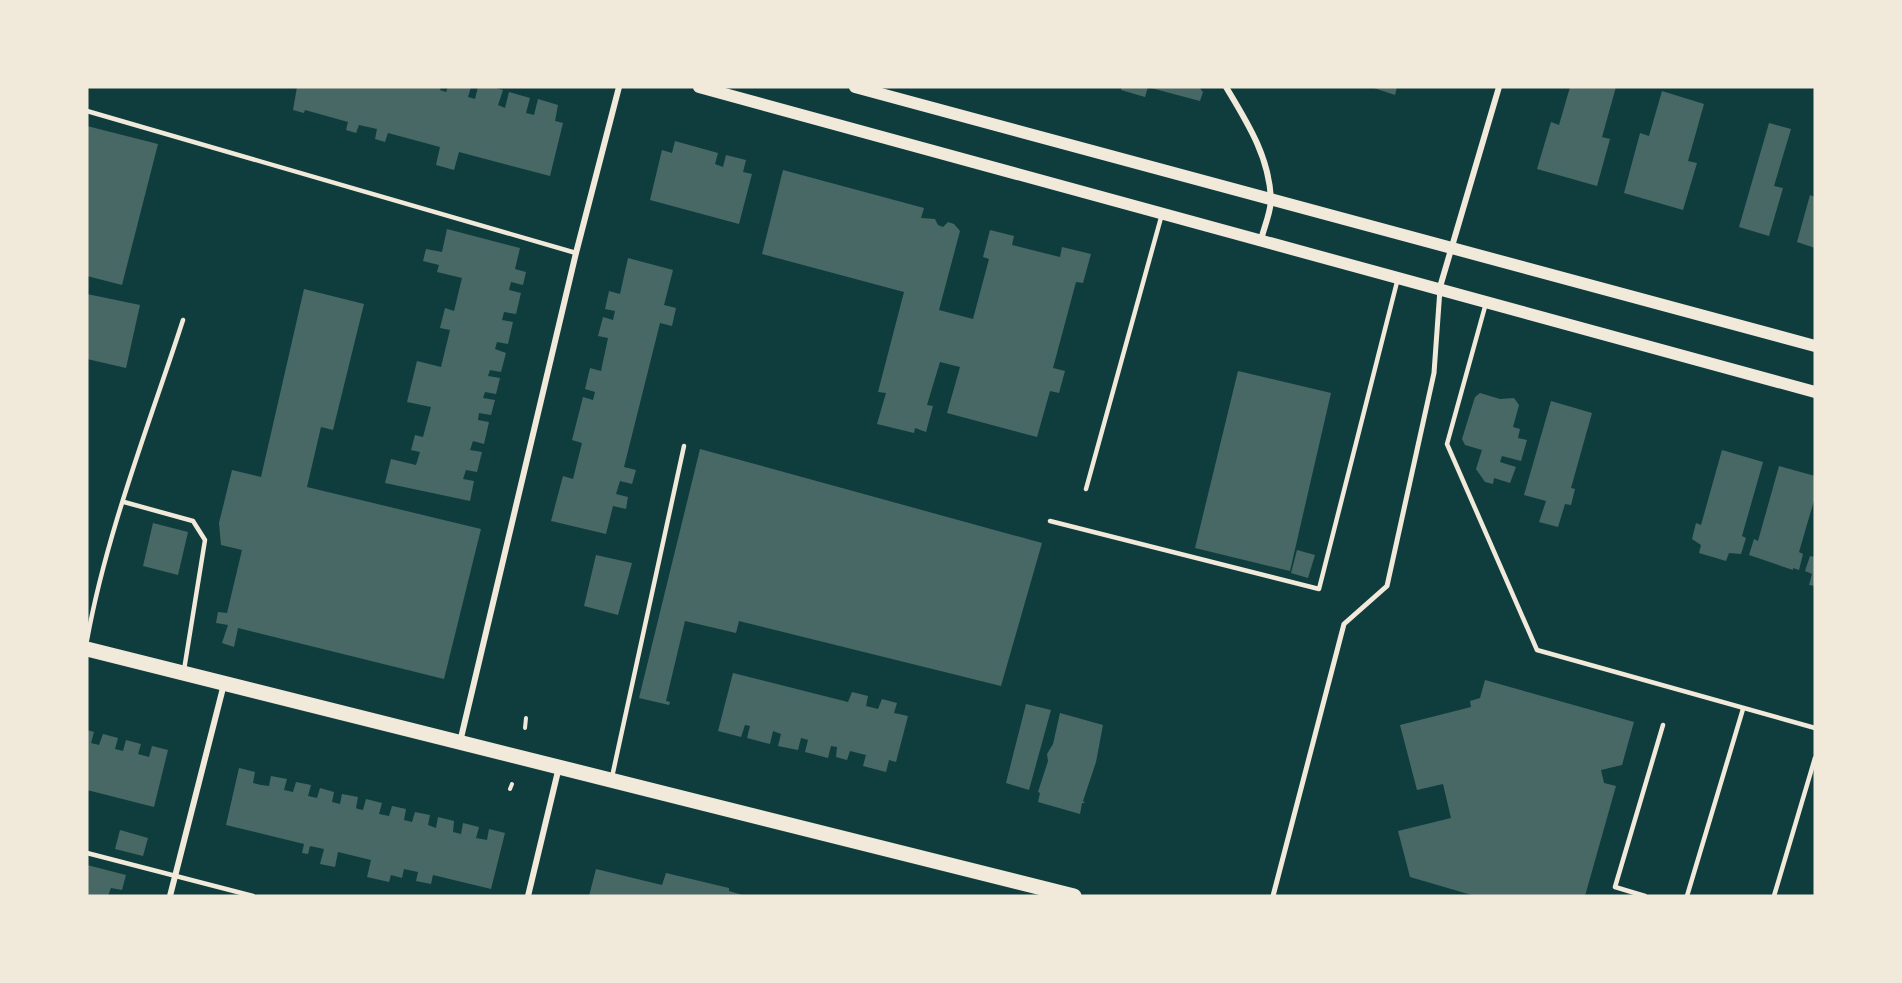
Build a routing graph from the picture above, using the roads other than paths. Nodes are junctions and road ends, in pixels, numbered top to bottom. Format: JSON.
{"nodes":[{"id":1,"x":619,"y":87,"type":"edge"},
{"id":2,"x":699,"y":87,"type":"edge"},
{"id":3,"x":855,"y":87,"type":"edge"},
{"id":4,"x":1226,"y":87,"type":"edge"},
{"id":5,"x":1499,"y":87,"type":"edge"},
{"id":6,"x":738,"y":92,"type":"edge"},
{"id":7,"x":87,"y":111,"type":"edge"},
{"id":8,"x":1271,"y":201,"type":"junction"},
{"id":9,"x":1162,"y":213,"type":"junction"},
{"id":10,"x":1261,"y":240,"type":"junction"},
{"id":11,"x":1452,"y":249,"type":"junction"},
{"id":12,"x":576,"y":253,"type":"junction"},
{"id":13,"x":1399,"y":276,"type":"junction"},
{"id":14,"x":1440,"y":287,"type":"junction"},
{"id":15,"x":1486,"y":301,"type":"junction"},
{"id":16,"x":183,"y":320,"type":"dead end"},
{"id":17,"x":1815,"y":346,"type":"edge"},
{"id":18,"x":1815,"y":392,"type":"edge"},
{"id":19,"x":684,"y":446,"type":"dead end"},
{"id":20,"x":1086,"y":489,"type":"dead end"},
{"id":21,"x":124,"y":502,"type":"junction"},
{"id":22,"x":1050,"y":521,"type":"dead end"},
{"id":23,"x":87,"y":640,"type":"edge"},
{"id":24,"x":87,"y":649,"type":"edge"},
{"id":25,"x":184,"y":673,"type":"junction"},
{"id":26,"x":225,"y":683,"type":"junction"},
{"id":27,"x":1743,"y":709,"type":"junction"},
{"id":28,"x":1663,"y":725,"type":"dead end"},
{"id":29,"x":1815,"y":728,"type":"edge"},
{"id":30,"x":460,"y":742,"type":"junction"},
{"id":31,"x":1815,"y":758,"type":"edge"},
{"id":32,"x":560,"y":767,"type":"junction"},
{"id":33,"x":612,"y":780,"type":"junction"},
{"id":34,"x":87,"y":853,"type":"edge"},
{"id":35,"x":175,"y":877,"type":"junction"},
{"id":36,"x":170,"y":896,"type":"edge"},
{"id":37,"x":253,"y":896,"type":"edge"},
{"id":38,"x":528,"y":896,"type":"edge"},
{"id":39,"x":1074,"y":896,"type":"edge"},
{"id":40,"x":1273,"y":896,"type":"edge"},
{"id":41,"x":1645,"y":896,"type":"edge"},
{"id":42,"x":1687,"y":896,"type":"edge"},
{"id":43,"x":1774,"y":896,"type":"edge"}],
"edges":[{"from":1,"to":12,"type":"street"},
{"from":2,"to":6,"type":"main road"},
{"from":3,"to":8,"type":"main road"},
{"from":4,"to":8,"type":"street"},
{"from":5,"to":11,"type":"street"},
{"from":6,"to":9,"type":"main road"},
{"from":7,"to":12,"type":"lane"},
{"from":8,"to":10,"type":"street"},
{"from":8,"to":11,"type":"main road"},
{"from":9,"to":10,"type":"main road"},
{"from":9,"to":20,"type":"lane"},
{"from":10,"to":13,"type":"main road"},
{"from":11,"to":14,"type":"street"},
{"from":11,"to":17,"type":"main road"},
{"from":12,"to":30,"type":"street"},
{"from":13,"to":14,"type":"main road"},
{"from":13,"to":22,"type":"lane"},
{"from":14,"to":15,"type":"main road"},
{"from":14,"to":40,"type":"street"},
{"from":15,"to":18,"type":"main road"},
{"from":15,"to":27,"type":"lane"},
{"from":16,"to":21,"type":"lane"},
{"from":19,"to":33,"type":"lane"},
{"from":21,"to":23,"type":"lane"},
{"from":21,"to":25,"type":"lane"},
{"from":24,"to":25,"type":"main road"},
{"from":25,"to":26,"type":"main road"},
{"from":26,"to":30,"type":"main road"},
{"from":26,"to":35,"type":"street"},
{"from":27,"to":29,"type":"lane"},
{"from":27,"to":42,"type":"lane"},
{"from":28,"to":41,"type":"lane"},
{"from":30,"to":32,"type":"main road"},
{"from":31,"to":43,"type":"lane"},
{"from":32,"to":33,"type":"main road"},
{"from":32,"to":38,"type":"street"},
{"from":33,"to":39,"type":"main road"},
{"from":34,"to":35,"type":"lane"},
{"from":35,"to":36,"type":"street"},
{"from":35,"to":37,"type":"lane"}]}
